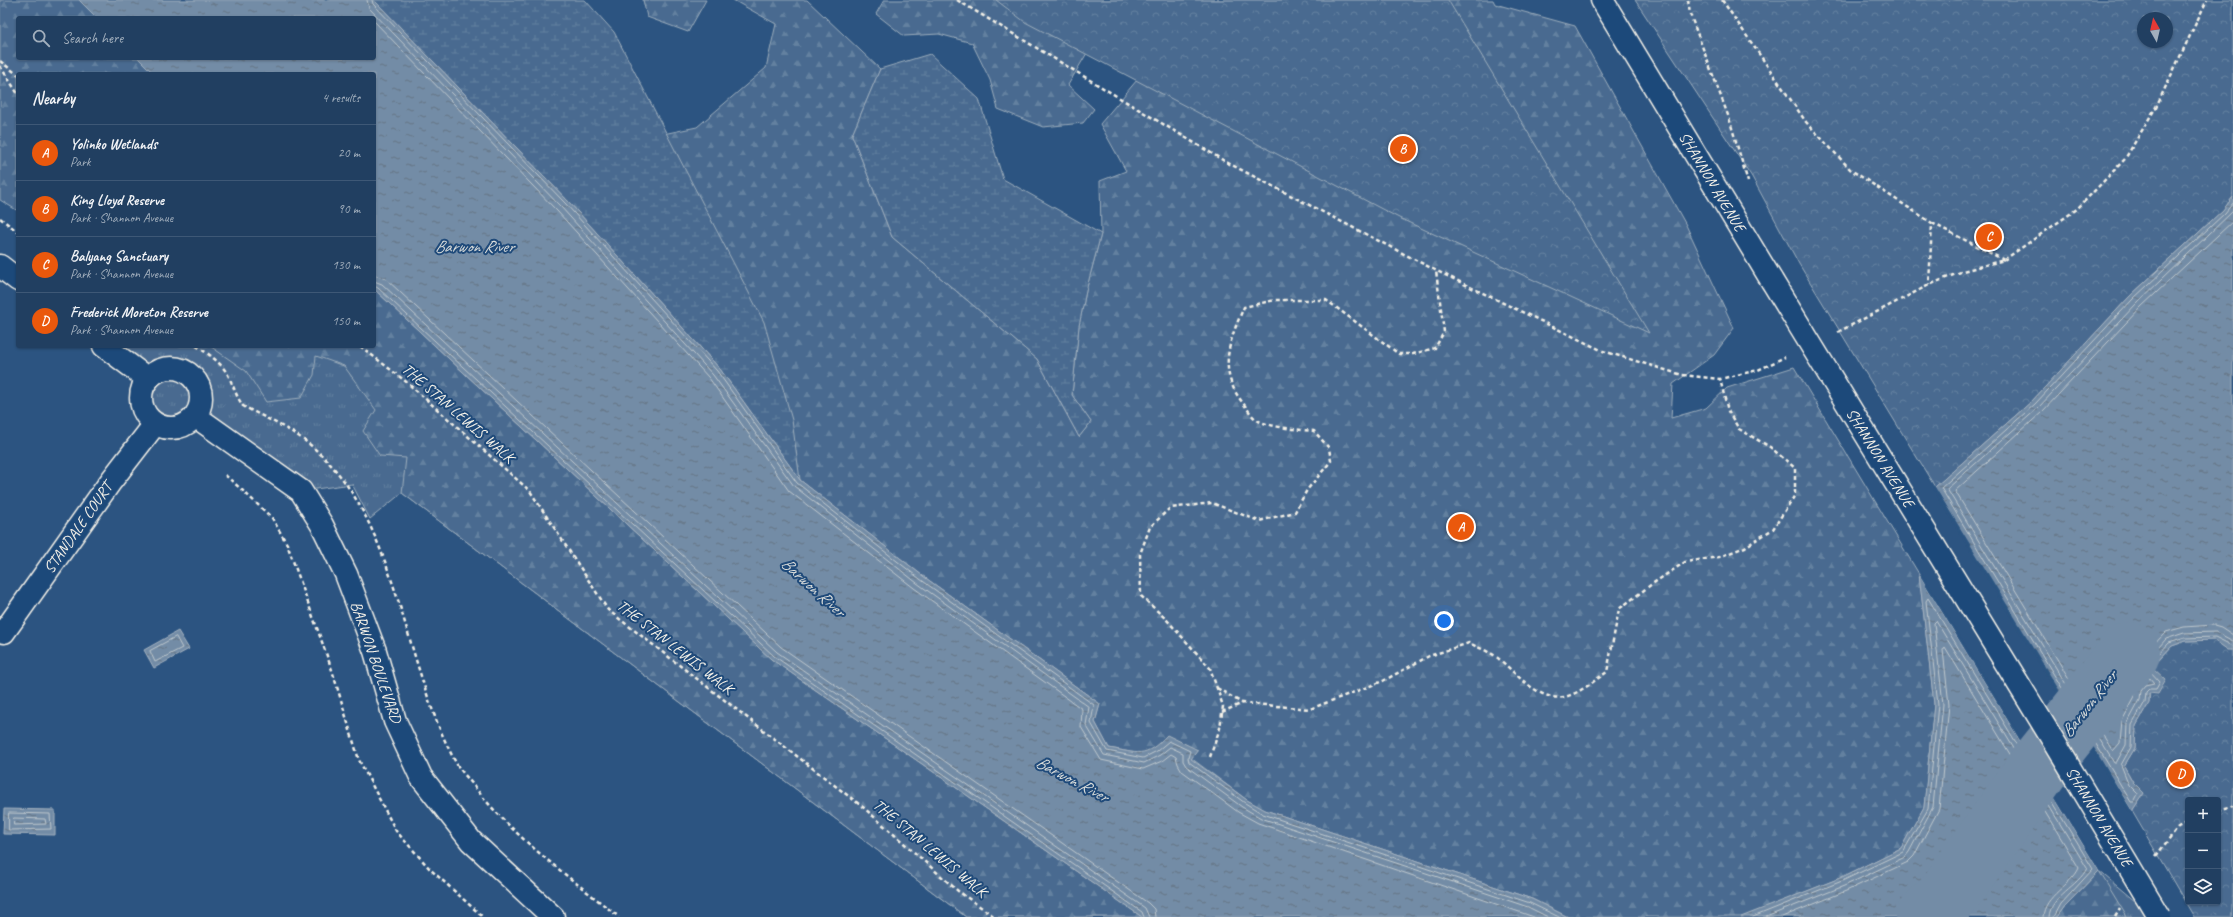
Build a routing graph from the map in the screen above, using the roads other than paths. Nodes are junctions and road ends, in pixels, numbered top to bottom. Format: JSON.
{"nodes":[{"id":1,"x":1602,"y":0,"type":"edge"},
{"id":2,"x":0,"y":266,"type":"edge"},
{"id":3,"x":16,"y":278,"type":"edge"},
{"id":4,"x":107,"y":348,"type":"edge"},
{"id":5,"x":148,"y":379,"type":"junction"},
{"id":6,"x":195,"y":416,"type":"junction"},
{"id":7,"x":155,"y":424,"type":"junction"},
{"id":8,"x":4,"y":632,"type":"dead end"},
{"id":9,"x":553,"y":917,"type":"edge"},
{"id":10,"x":2159,"y":917,"type":"edge"}],
"edges":[{"from":1,"to":10,"type":"street","name":"SHANNON AVENUE","bridge":true},
{"from":2,"to":3,"type":"street"},
{"from":4,"to":5,"type":"street"},
{"from":5,"to":6,"type":"street"},
{"from":5,"to":7,"type":"street"},
{"from":6,"to":7,"type":"street"},
{"from":6,"to":9,"type":"street","name":"BARWON BOULEVARD"},
{"from":7,"to":8,"type":"street","name":"STANDALE COURT"}]}
